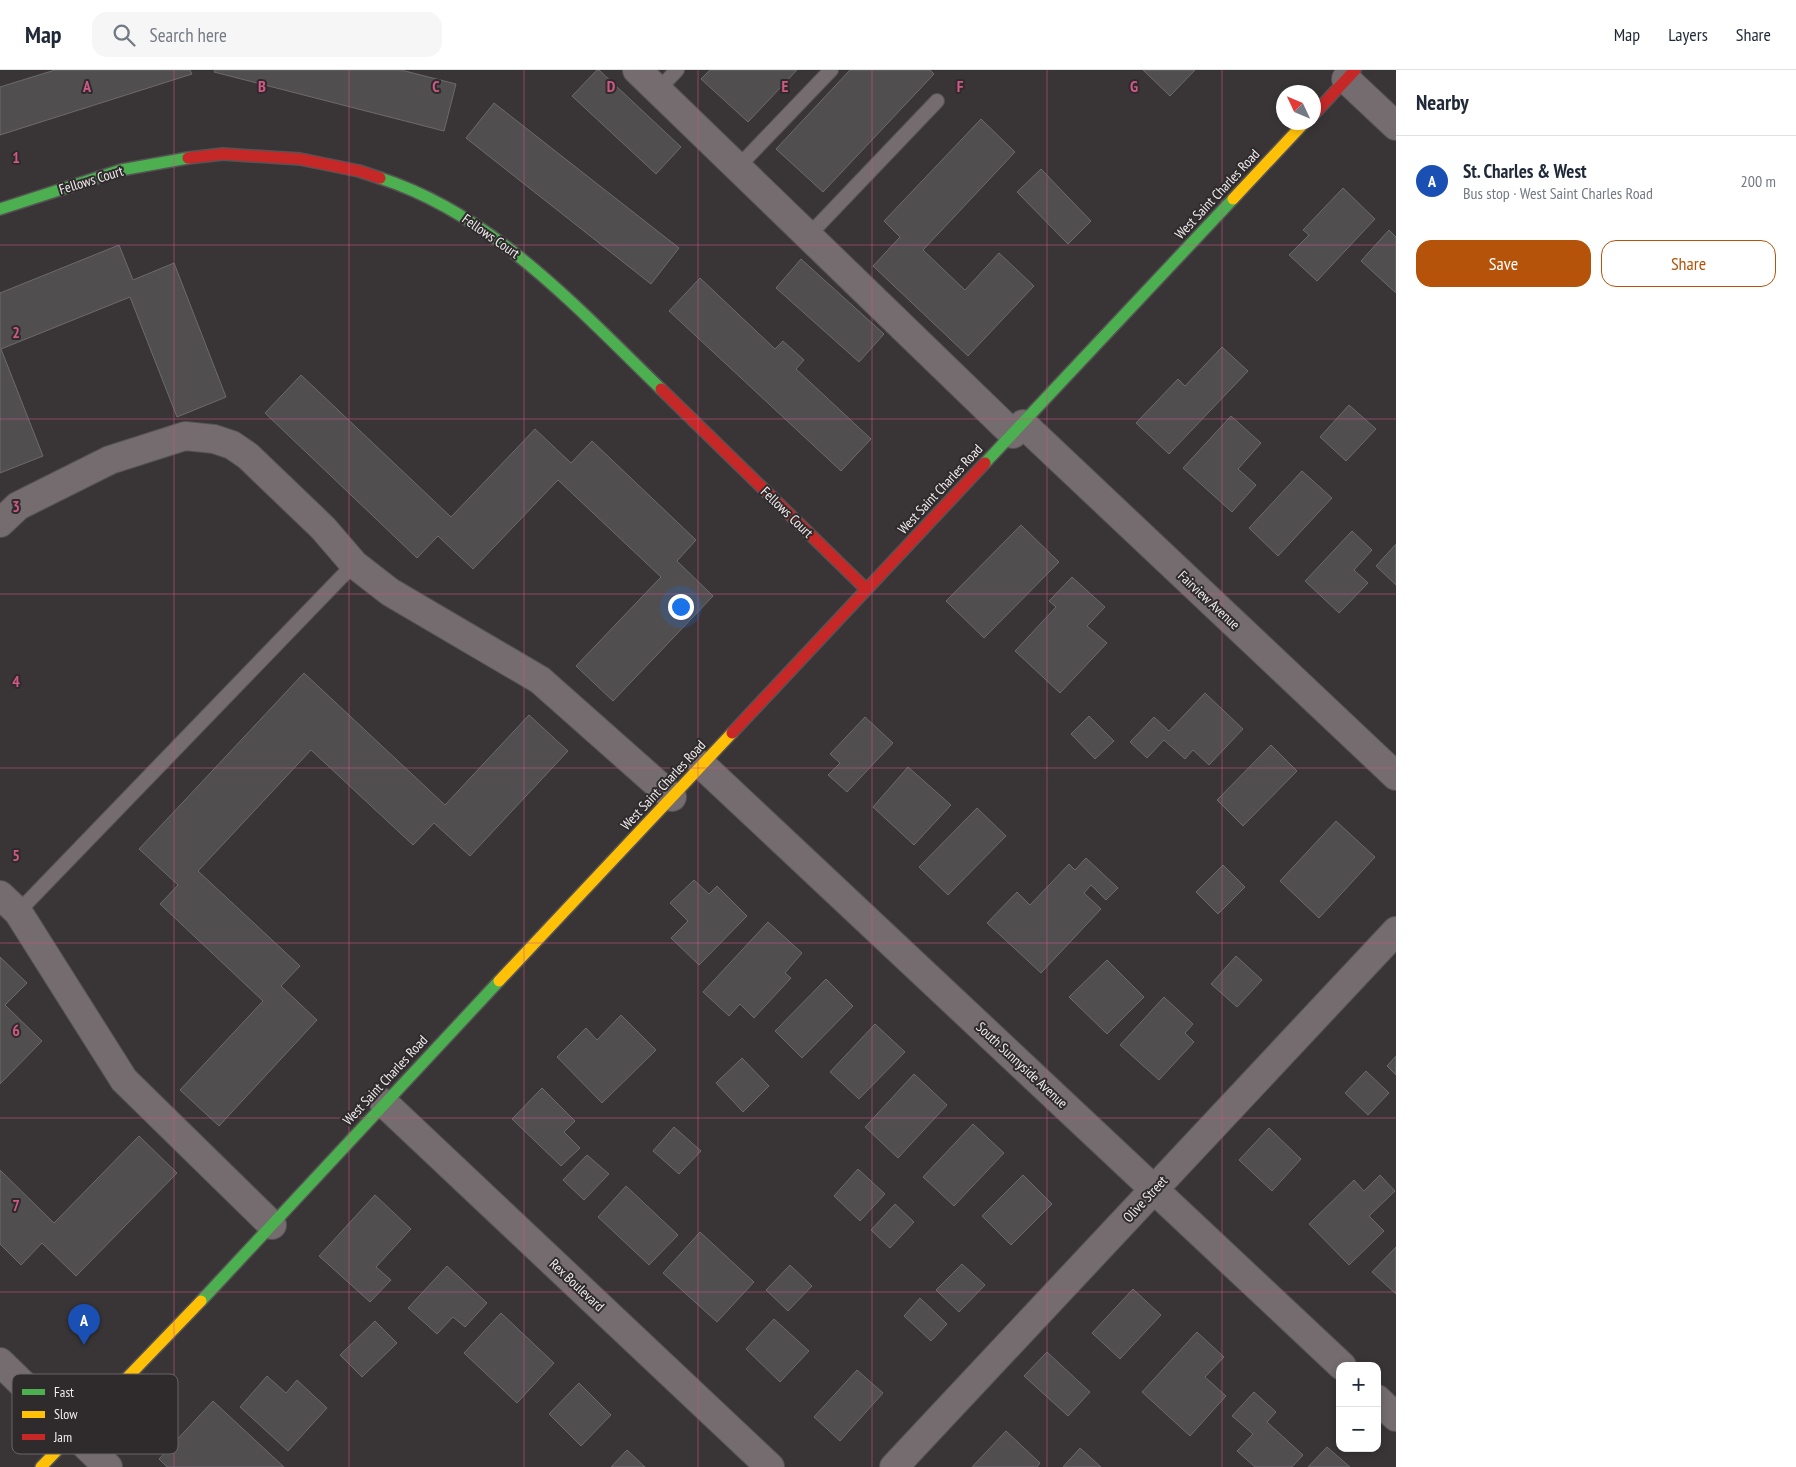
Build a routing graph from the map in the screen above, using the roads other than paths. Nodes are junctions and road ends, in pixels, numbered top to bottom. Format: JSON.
{"nodes":[{"id":1,"x":636,"y":70,"type":"edge"},
{"id":2,"x":678,"y":70,"type":"edge"},
{"id":3,"x":830,"y":70,"type":"edge"},
{"id":4,"x":1350,"y":75,"type":"edge"},
{"id":5,"x":658,"y":90,"type":"junction"},
{"id":6,"x":937,"y":100,"type":"dead end"},
{"id":7,"x":1321,"y":106,"type":"edge"},
{"id":8,"x":1396,"y":126,"type":"edge"},
{"id":9,"x":1298,"y":130,"type":"edge"},
{"id":10,"x":738,"y":167,"type":"junction"},
{"id":11,"x":0,"y":209,"type":"edge"},
{"id":12,"x":808,"y":236,"type":"junction"},
{"id":13,"x":1018,"y":429,"type":"junction"},
{"id":14,"x":0,"y":523,"type":"edge"},
{"id":15,"x":354,"y":564,"type":"junction"},
{"id":16,"x":866,"y":590,"type":"junction"},
{"id":17,"x":702,"y":765,"type":"junction"},
{"id":18,"x":1396,"y":776,"type":"edge"},
{"id":19,"x":672,"y":797,"type":"junction"},
{"id":20,"x":9,"y":904,"type":"edge"},
{"id":21,"x":1396,"y":932,"type":"edge"},
{"id":22,"x":384,"y":1103,"type":"junction"},
{"id":23,"x":1154,"y":1190,"type":"junction"},
{"id":24,"x":272,"y":1225,"type":"junction"},
{"id":25,"x":0,"y":1362,"type":"edge"},
{"id":26,"x":1338,"y":1362,"type":"edge"},
{"id":27,"x":12,"y":1374,"type":"edge"},
{"id":28,"x":131,"y":1374,"type":"edge"},
{"id":29,"x":1381,"y":1403,"type":"edge"},
{"id":30,"x":1396,"y":1417,"type":"edge"},
{"id":31,"x":54,"y":1454,"type":"edge"},
{"id":32,"x":94,"y":1454,"type":"edge"},
{"id":33,"x":41,"y":1467,"type":"edge"},
{"id":34,"x":108,"y":1467,"type":"edge"},
{"id":35,"x":770,"y":1467,"type":"edge"},
{"id":36,"x":894,"y":1467,"type":"edge"}],
"edges":[{"from":1,"to":5,"type":"street"},
{"from":2,"to":5,"type":"lane"},
{"from":3,"to":10,"type":"lane"},
{"from":4,"to":7,"type":"main road"},
{"from":4,"to":8,"type":"street"},
{"from":5,"to":10,"type":"street"},
{"from":6,"to":12,"type":"lane"},
{"from":9,"to":13,"type":"main road","name":"West Saint Charles Road"},
{"from":10,"to":12,"type":"street"},
{"from":11,"to":16,"type":"main road","name":"Fellows Court"},
{"from":12,"to":13,"type":"street"},
{"from":13,"to":16,"type":"main road","name":"West Saint Charles Road"},
{"from":13,"to":18,"type":"street","name":"Fairview Avenue"},
{"from":14,"to":15,"type":"street"},
{"from":15,"to":19,"type":"street"},
{"from":15,"to":20,"type":"lane"},
{"from":16,"to":17,"type":"main road","name":"West Saint Charles Road"},
{"from":17,"to":19,"type":"main road","name":"West Saint Charles Road"},
{"from":17,"to":23,"type":"street","name":"South Sunnyside Avenue"},
{"from":19,"to":22,"type":"main road","name":"West Saint Charles Road"},
{"from":20,"to":24,"type":"street"},
{"from":21,"to":23,"type":"street","name":"Olive Street"},
{"from":22,"to":24,"type":"main road","name":"West Saint Charles Road"},
{"from":22,"to":35,"type":"street","name":"Rex Boulevard"},
{"from":23,"to":26,"type":"street","name":"South Sunnyside Avenue"},
{"from":23,"to":36,"type":"street","name":"Olive Street"},
{"from":24,"to":28,"type":"main road","name":"West Saint Charles Road"},
{"from":25,"to":27,"type":"street"},
{"from":29,"to":30,"type":"street"},
{"from":31,"to":33,"type":"main road","name":"West Saint Charles Road"},
{"from":32,"to":34,"type":"street"}]}
